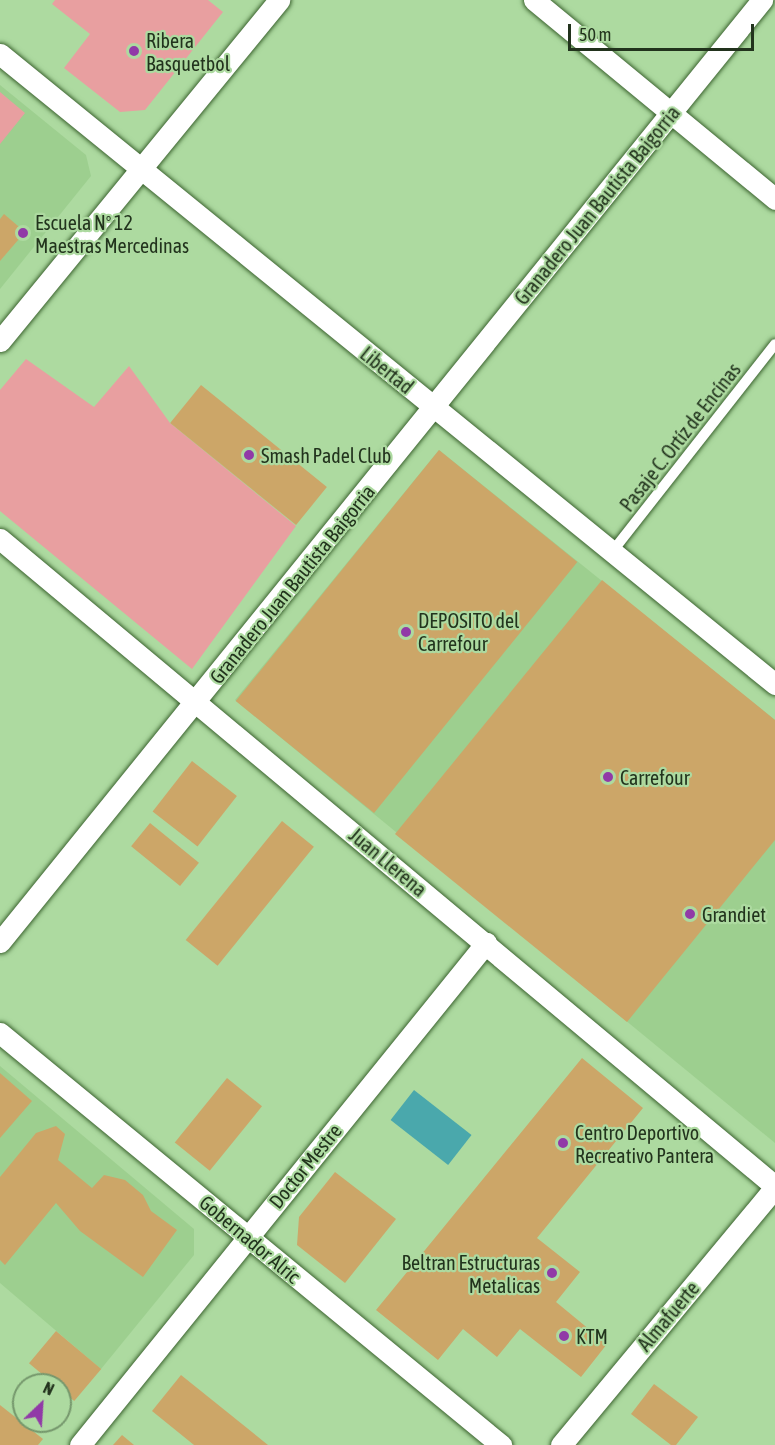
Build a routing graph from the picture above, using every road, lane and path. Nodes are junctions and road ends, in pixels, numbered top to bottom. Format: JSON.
{"nodes":[{"id":1,"x":279,"y":0,"type":"edge"},
{"id":2,"x":534,"y":0,"type":"edge"},
{"id":3,"x":762,"y":0,"type":"edge"},
{"id":4,"x":0,"y":54,"type":"edge"},
{"id":5,"x":671,"y":113,"type":"junction"},
{"id":6,"x":139,"y":167,"type":"junction"},
{"id":7,"x":775,"y":198,"type":"edge"},
{"id":8,"x":0,"y":341,"type":"edge"},
{"id":9,"x":775,"y":344,"type":"edge"},
{"id":10,"x":434,"y":408,"type":"junction"},
{"id":11,"x":0,"y":539,"type":"edge"},
{"id":12,"x":612,"y":552,"type":"junction"},
{"id":13,"x":775,"y":684,"type":"edge"},
{"id":14,"x":197,"y":701,"type":"junction"},
{"id":15,"x":0,"y":942,"type":"edge"},
{"id":16,"x":486,"y":943,"type":"junction"},
{"id":17,"x":0,"y":1033,"type":"edge"},
{"id":18,"x":775,"y":1187,"type":"edge"},
{"id":19,"x":249,"y":1238,"type":"junction"},
{"id":20,"x":80,"y":1445,"type":"edge"},
{"id":21,"x":501,"y":1445,"type":"edge"},
{"id":22,"x":561,"y":1445,"type":"edge"}],
"edges":[{"from":1,"to":6,"type":"street"},
{"from":2,"to":5,"type":"street"},
{"from":3,"to":5,"type":"street","name":"Granadero Juan Bautista Baigorria"},
{"from":4,"to":6,"type":"street","name":"Libertad"},
{"from":5,"to":7,"type":"street"},
{"from":5,"to":10,"type":"street","name":"Granadero Juan Bautista Baigorria"},
{"from":6,"to":8,"type":"street"},
{"from":6,"to":10,"type":"street","name":"Libertad"},
{"from":9,"to":12,"type":"lane","name":"Pasaje C. Ortíz de Encínas"},
{"from":10,"to":12,"type":"street","name":"Libertad"},
{"from":10,"to":14,"type":"street","name":"Granadero Juan Bautista Baigorria"},
{"from":11,"to":14,"type":"street","name":"Juan Llerena"},
{"from":12,"to":13,"type":"street","name":"Libertad"},
{"from":14,"to":15,"type":"street","name":"Granadero Juan Bautista Baigorria"},
{"from":14,"to":16,"type":"street","name":"Juan Llerena"},
{"from":16,"to":18,"type":"street","name":"Juan Llerena"},
{"from":16,"to":19,"type":"street","name":"Doctor Mestre"},
{"from":17,"to":19,"type":"street","name":"Gobernador Alric"},
{"from":18,"to":22,"type":"street","name":"Almafuerte"},
{"from":19,"to":20,"type":"street","name":"Doctor Mestre"},
{"from":19,"to":21,"type":"street","name":"Gobernador Alric"}]}
